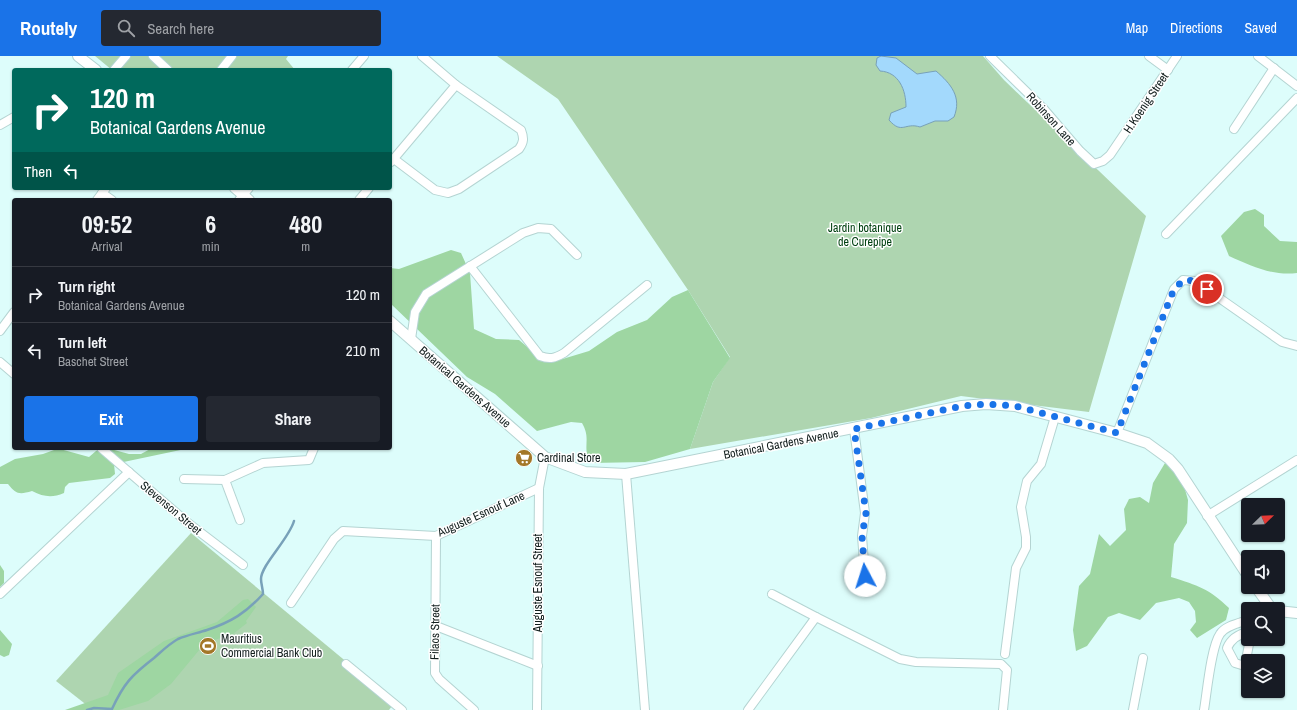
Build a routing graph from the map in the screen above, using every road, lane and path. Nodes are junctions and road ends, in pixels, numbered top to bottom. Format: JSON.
{"nodes":[{"id":1,"x":78,"y":56,"type":"edge"},
{"id":2,"x":126,"y":56,"type":"edge"},
{"id":3,"x":153,"y":56,"type":"edge"},
{"id":4,"x":232,"y":56,"type":"edge"},
{"id":5,"x":364,"y":56,"type":"edge"},
{"id":6,"x":422,"y":56,"type":"edge"},
{"id":7,"x":990,"y":56,"type":"edge"},
{"id":8,"x":1149,"y":56,"type":"edge"},
{"id":9,"x":1177,"y":56,"type":"edge"},
{"id":10,"x":1258,"y":56,"type":"edge"},
{"id":11,"x":93,"y":68,"type":"edge"},
{"id":12,"x":116,"y":68,"type":"edge"},
{"id":13,"x":166,"y":68,"type":"edge"},
{"id":14,"x":223,"y":68,"type":"edge"},
{"id":15,"x":354,"y":68,"type":"edge"},
{"id":16,"x":1274,"y":68,"type":"junction"},
{"id":17,"x":1168,"y":70,"type":"junction"},
{"id":18,"x":456,"y":85,"type":"junction"},
{"id":19,"x":1297,"y":86,"type":"edge"},
{"id":20,"x":1297,"y":98,"type":"edge"},
{"id":21,"x":12,"y":118,"type":"edge"},
{"id":22,"x":0,"y":125,"type":"edge"},
{"id":23,"x":1234,"y":129,"type":"dead end"},
{"id":24,"x":1114,"y":149,"type":"joint"},
{"id":25,"x":392,"y":161,"type":"edge"},
{"id":26,"x":367,"y":190,"type":"edge"},
{"id":27,"x":361,"y":198,"type":"edge"},
{"id":28,"x":1166,"y":234,"type":"dead end"},
{"id":29,"x":577,"y":255,"type":"dead end"},
{"id":30,"x":470,"y":266,"type":"junction"},
{"id":31,"x":647,"y":285,"type":"dead end"},
{"id":32,"x":12,"y":315,"type":"edge"},
{"id":33,"x":392,"y":323,"type":"edge"},
{"id":34,"x":0,"y":331,"type":"edge"},
{"id":35,"x":411,"y":339,"type":"junction"},
{"id":36,"x":1297,"y":346,"type":"edge"},
{"id":37,"x":0,"y":362,"type":"edge"},
{"id":38,"x":12,"y":372,"type":"edge"},
{"id":39,"x":1055,"y":417,"type":"junction"},
{"id":40,"x":854,"y":429,"type":"junction"},
{"id":41,"x":1117,"y":433,"type":"junction"},
{"id":42,"x":103,"y":450,"type":"edge"},
{"id":43,"x":313,"y":450,"type":"edge"},
{"id":44,"x":545,"y":457,"type":"junction"},
{"id":45,"x":1297,"y":460,"type":"edge"},
{"id":46,"x":129,"y":472,"type":"junction"},
{"id":47,"x":626,"y":474,"type":"junction"},
{"id":48,"x":184,"y":480,"type":"dead end"},
{"id":49,"x":225,"y":480,"type":"junction"},
{"id":50,"x":539,"y":488,"type":"junction"},
{"id":51,"x":1208,"y":516,"type":"junction"},
{"id":52,"x":240,"y":520,"type":"dead end"},
{"id":53,"x":436,"y":536,"type":"junction"},
{"id":54,"x":243,"y":565,"type":"dead end"},
{"id":55,"x":1241,"y":566,"type":"edge"},
{"id":56,"x":865,"y":576,"type":"dead end"},
{"id":57,"x":0,"y":594,"type":"edge"},
{"id":58,"x":772,"y":594,"type":"dead end"},
{"id":59,"x":290,"y":603,"type":"dead end"},
{"id":60,"x":1285,"y":612,"type":"edge"},
{"id":61,"x":1297,"y":613,"type":"edge"},
{"id":62,"x":816,"y":617,"type":"junction"},
{"id":63,"x":1241,"y":623,"type":"edge"},
{"id":64,"x":436,"y":626,"type":"junction"},
{"id":65,"x":1241,"y":635,"type":"edge"},
{"id":66,"x":1005,"y":654,"type":"dead end"},
{"id":67,"x":1143,"y":658,"type":"dead end"},
{"id":68,"x":346,"y":664,"type":"dead end"},
{"id":69,"x":1241,"y":665,"type":"edge"},
{"id":70,"x":538,"y":666,"type":"junction"},
{"id":71,"x":402,"y":710,"type":"edge"},
{"id":72,"x":474,"y":710,"type":"edge"},
{"id":73,"x":537,"y":710,"type":"edge"},
{"id":74,"x":645,"y":710,"type":"edge"},
{"id":75,"x":748,"y":710,"type":"edge"},
{"id":76,"x":1003,"y":710,"type":"edge"},
{"id":77,"x":1133,"y":710,"type":"edge"},
{"id":78,"x":1204,"y":710,"type":"edge"}],
"edges":[{"from":1,"to":11,"type":"street"},
{"from":2,"to":12,"type":"street"},
{"from":3,"to":13,"type":"street"},
{"from":4,"to":14,"type":"street"},
{"from":5,"to":15,"type":"street"},
{"from":6,"to":18,"type":"street"},
{"from":7,"to":24,"type":"street","name":"Robinson Lane"},
{"from":8,"to":17,"type":"street"},
{"from":9,"to":17,"type":"street","name":"H.Koenig Street"},
{"from":10,"to":16,"type":"street"},
{"from":16,"to":19,"type":"street"},
{"from":16,"to":23,"type":"street"},
{"from":17,"to":24,"type":"street","name":"H.Koenig Street"},
{"from":18,"to":25,"type":"street"},
{"from":18,"to":25,"type":"street"},
{"from":20,"to":28,"type":"street"},
{"from":21,"to":22,"type":"street"},
{"from":26,"to":27,"type":"street"},
{"from":29,"to":30,"type":"street"},
{"from":30,"to":31,"type":"street"},
{"from":30,"to":35,"type":"street"},
{"from":32,"to":34,"type":"street"},
{"from":33,"to":35,"type":"street","name":"Botanical Gardens Avenue"},
{"from":35,"to":44,"type":"street","name":"Botanical Gardens Avenue"},
{"from":36,"to":41,"type":"street"},
{"from":37,"to":38,"type":"street"},
{"from":39,"to":40,"type":"street","name":"Botanical Gardens Avenue"},
{"from":39,"to":41,"type":"street","name":"Botanical Gardens Avenue"},
{"from":39,"to":66,"type":"street"},
{"from":40,"to":47,"type":"street","name":"Botanical Gardens Avenue"},
{"from":40,"to":56,"type":"street"},
{"from":41,"to":51,"type":"street","name":"Botanical Gardens Avenue"},
{"from":42,"to":46,"type":"street","name":"Stevenson Street"},
{"from":43,"to":49,"type":"street"},
{"from":44,"to":47,"type":"street","name":"Botanical Gardens Avenue"},
{"from":44,"to":50,"type":"street","name":"Auguste Esnouf Street"},
{"from":45,"to":51,"type":"street"},
{"from":46,"to":54,"type":"street","name":"Stevenson Street"},
{"from":46,"to":57,"type":"street"},
{"from":47,"to":74,"type":"street"},
{"from":48,"to":49,"type":"street"},
{"from":49,"to":52,"type":"street"},
{"from":50,"to":53,"type":"street","name":"Auguste Esnouf Lane"},
{"from":50,"to":70,"type":"street","name":"Auguste Esnouf Street"},
{"from":51,"to":55,"type":"street","name":"Botanical Gardens Avenue"},
{"from":53,"to":59,"type":"street","name":"Auguste Esnouf Lane"},
{"from":53,"to":64,"type":"street","name":"Filaos Street"},
{"from":58,"to":62,"type":"street"},
{"from":60,"to":61,"type":"street"},
{"from":62,"to":75,"type":"street"},
{"from":62,"to":76,"type":"street"},
{"from":63,"to":78,"type":"street"},
{"from":64,"to":70,"type":"street"},
{"from":64,"to":72,"type":"street","name":"Filaos Street"},
{"from":65,"to":69,"type":"street"},
{"from":67,"to":77,"type":"street"},
{"from":68,"to":71,"type":"street"},
{"from":70,"to":73,"type":"street","name":"Auguste Esnouf Street"}]}
